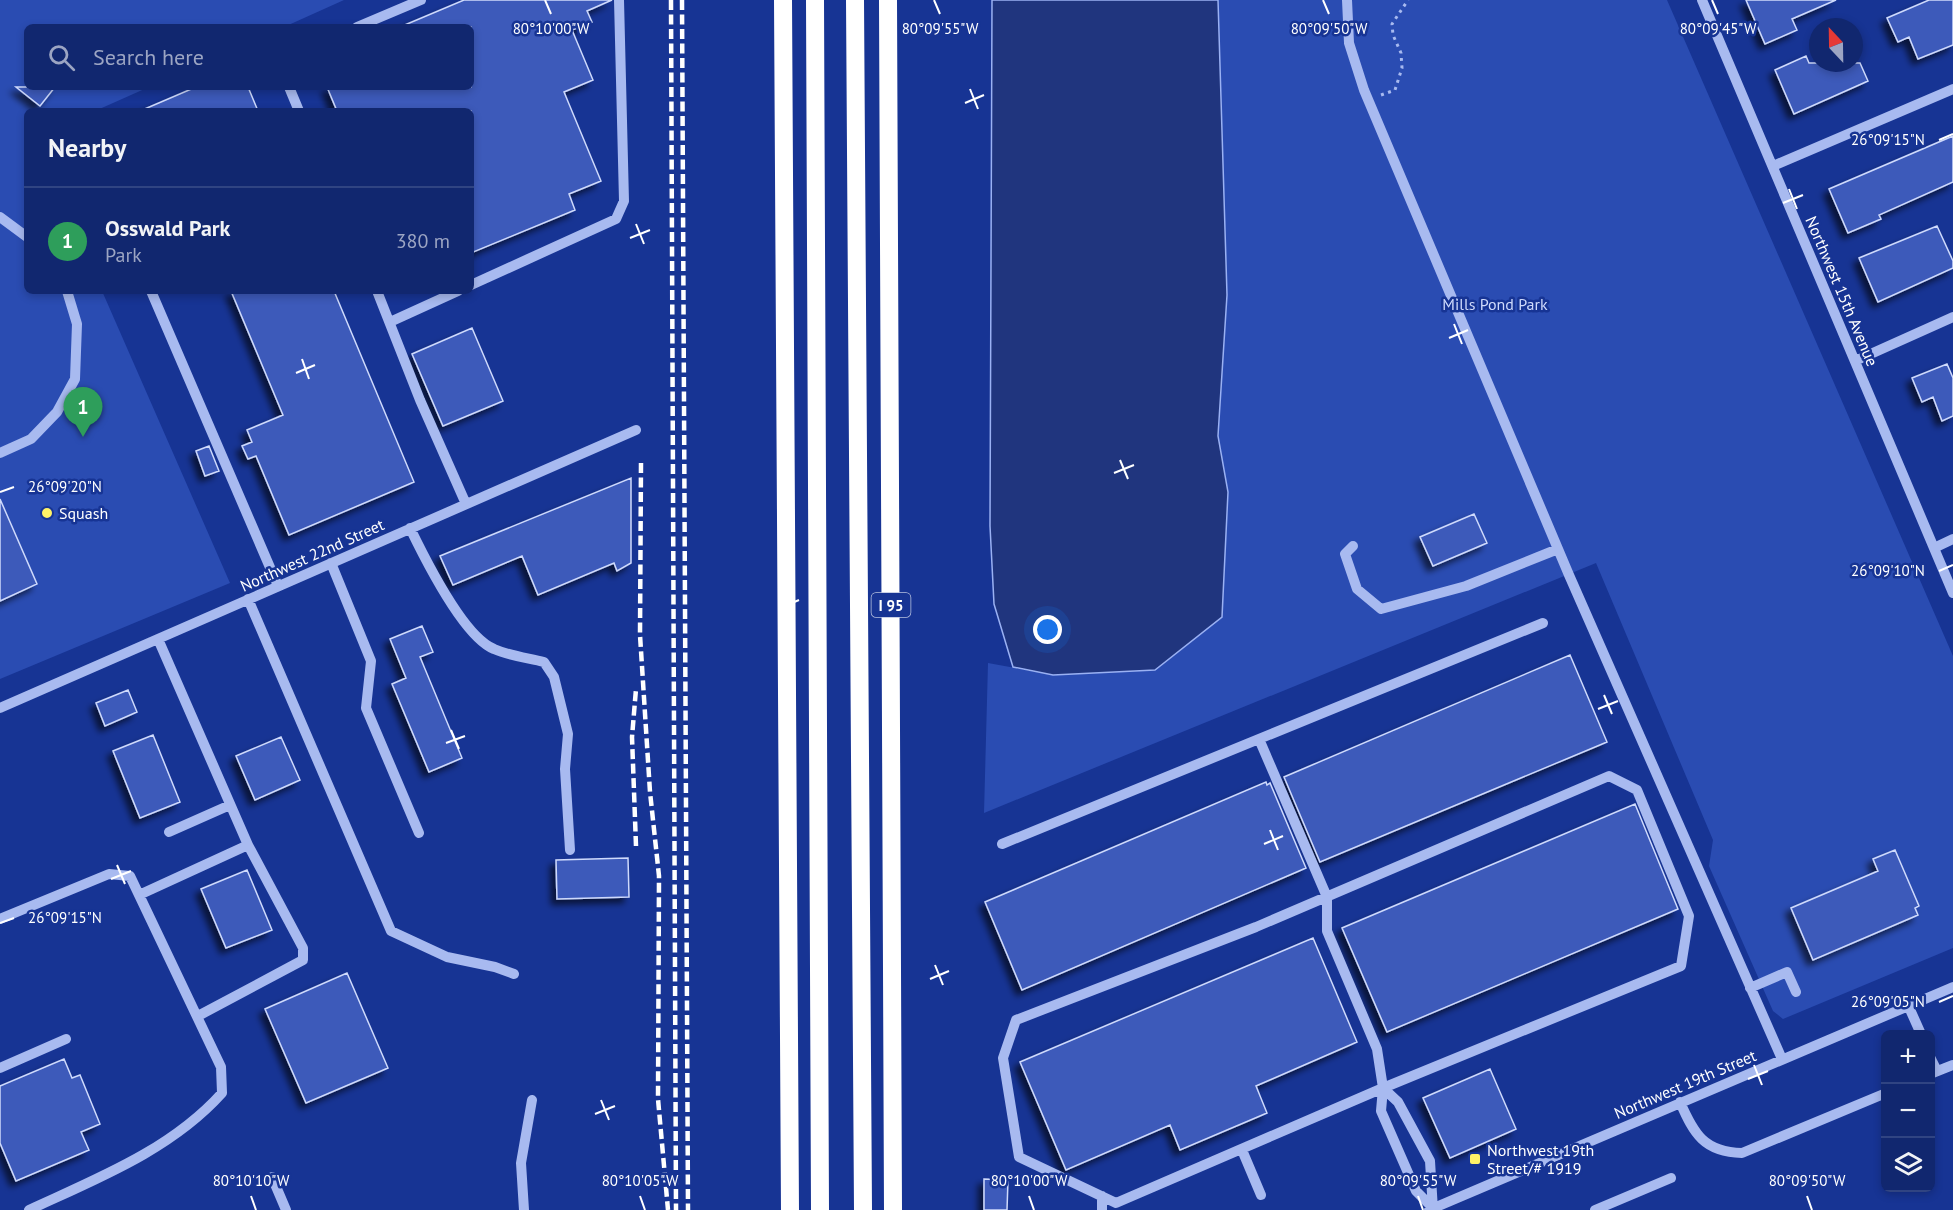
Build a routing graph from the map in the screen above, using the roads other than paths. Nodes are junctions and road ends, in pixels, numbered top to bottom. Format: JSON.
{"nodes":[{"id":1,"x":421,"y":0,"type":"edge"},
{"id":2,"x":619,"y":0,"type":"edge"},
{"id":3,"x":783,"y":0,"type":"edge"},
{"id":4,"x":815,"y":0,"type":"edge"},
{"id":5,"x":855,"y":0,"type":"edge"},
{"id":6,"x":888,"y":0,"type":"edge"},
{"id":7,"x":1347,"y":0,"type":"edge"},
{"id":8,"x":1702,"y":0,"type":"edge"},
{"id":9,"x":364,"y":24,"type":"edge"},
{"id":10,"x":1953,"y":89,"type":"edge"},
{"id":11,"x":290,"y":90,"type":"edge"},
{"id":12,"x":298,"y":108,"type":"edge"},
{"id":13,"x":1773,"y":166,"type":"junction"},
{"id":14,"x":0,"y":218,"type":"edge"},
{"id":15,"x":24,"y":235,"type":"edge"},
{"id":16,"x":474,"y":284,"type":"edge"},
{"id":17,"x":68,"y":294,"type":"edge"},
{"id":18,"x":152,"y":294,"type":"edge"},
{"id":19,"x":378,"y":294,"type":"edge"},
{"id":20,"x":451,"y":294,"type":"edge"},
{"id":21,"x":1953,"y":317,"type":"edge"},
{"id":22,"x":390,"y":322,"type":"junction"},
{"id":23,"x":1855,"y":360,"type":"junction"},
{"id":24,"x":636,"y":430,"type":"dead end"},
{"id":25,"x":0,"y":453,"type":"edge"},
{"id":26,"x":466,"y":504,"type":"junction"},
{"id":27,"x":410,"y":528,"type":"junction"},
{"id":28,"x":1953,"y":539,"type":"edge"},
{"id":29,"x":1353,"y":546,"type":"dead end"},
{"id":30,"x":1934,"y":548,"type":"junction"},
{"id":31,"x":1557,"y":549,"type":"junction"},
{"id":32,"x":331,"y":563,"type":"junction"},
{"id":33,"x":278,"y":586,"type":"junction"},
{"id":34,"x":1953,"y":594,"type":"edge"},
{"id":35,"x":248,"y":599,"type":"junction"},
{"id":36,"x":1543,"y":623,"type":"dead end"},
{"id":37,"x":158,"y":639,"type":"junction"},
{"id":38,"x":0,"y":708,"type":"edge"},
{"id":39,"x":1259,"y":739,"type":"junction"},
{"id":40,"x":230,"y":805,"type":"junction"},
{"id":41,"x":169,"y":832,"type":"dead end"},
{"id":42,"x":419,"y":833,"type":"dead end"},
{"id":43,"x":1002,"y":844,"type":"dead end"},
{"id":44,"x":248,"y":845,"type":"junction"},
{"id":45,"x":570,"y":850,"type":"dead end"},
{"id":46,"x":139,"y":895,"type":"junction"},
{"id":47,"x":1327,"y":897,"type":"junction"},
{"id":48,"x":0,"y":919,"type":"edge"},
{"id":49,"x":514,"y":974,"type":"dead end"},
{"id":50,"x":1953,"y":987,"type":"edge"},
{"id":51,"x":1750,"y":988,"type":"junction"},
{"id":52,"x":1796,"y":992,"type":"dead end"},
{"id":53,"x":1908,"y":1005,"type":"junction"},
{"id":54,"x":198,"y":1016,"type":"junction"},
{"id":55,"x":1919,"y":1030,"type":"edge"},
{"id":56,"x":66,"y":1039,"type":"dead end"},
{"id":57,"x":1782,"y":1059,"type":"junction"},
{"id":58,"x":1953,"y":1065,"type":"edge"},
{"id":59,"x":0,"y":1068,"type":"edge"},
{"id":60,"x":1935,"y":1073,"type":"edge"},
{"id":61,"x":1383,"y":1088,"type":"junction"},
{"id":62,"x":1881,"y":1095,"type":"edge"},
{"id":63,"x":532,"y":1100,"type":"dead end"},
{"id":64,"x":1680,"y":1102,"type":"junction"},
{"id":65,"x":1242,"y":1150,"type":"junction"},
{"id":66,"x":272,"y":1177,"type":"dead end"},
{"id":67,"x":1671,"y":1178,"type":"dead end"},
{"id":68,"x":1261,"y":1195,"type":"dead end"},
{"id":69,"x":1102,"y":1196,"type":"junction"},
{"id":70,"x":1432,"y":1209,"type":"edge"},
{"id":71,"x":29,"y":1210,"type":"edge"},
{"id":72,"x":286,"y":1210,"type":"edge"},
{"id":73,"x":524,"y":1210,"type":"edge"},
{"id":74,"x":790,"y":1210,"type":"edge"},
{"id":75,"x":820,"y":1210,"type":"edge"},
{"id":76,"x":863,"y":1210,"type":"edge"},
{"id":77,"x":893,"y":1210,"type":"edge"},
{"id":78,"x":1101,"y":1210,"type":"edge"},
{"id":79,"x":1595,"y":1210,"type":"edge"}],
"edges":[{"from":1,"to":9,"type":"street"},
{"from":2,"to":16,"type":"street"},
{"from":3,"to":74,"type":"highway"},
{"from":4,"to":75,"type":"highway"},
{"from":5,"to":76,"type":"highway"},
{"from":6,"to":77,"type":"highway","number":"I 95"},
{"from":7,"to":31,"type":"street"},
{"from":8,"to":13,"type":"street","name":"Northwest 15th Avenue"},
{"from":10,"to":13,"type":"street"},
{"from":11,"to":12,"type":"street"},
{"from":13,"to":23,"type":"street","name":"Northwest 15th Avenue"},
{"from":14,"to":15,"type":"street"},
{"from":17,"to":25,"type":"street"},
{"from":18,"to":33,"type":"street"},
{"from":19,"to":22,"type":"street"},
{"from":20,"to":22,"type":"street"},
{"from":21,"to":23,"type":"street"},
{"from":22,"to":26,"type":"street"},
{"from":23,"to":30,"type":"street","name":"Northwest 15th Avenue"},
{"from":24,"to":26,"type":"street","name":"Northwest 22nd Street"},
{"from":26,"to":27,"type":"street","name":"Northwest 22nd Street"},
{"from":27,"to":32,"type":"street","name":"Northwest 22nd Street"},
{"from":27,"to":45,"type":"street"},
{"from":28,"to":30,"type":"street"},
{"from":29,"to":31,"type":"street"},
{"from":30,"to":34,"type":"street","name":"Northwest 15th Avenue"},
{"from":31,"to":51,"type":"street"},
{"from":32,"to":33,"type":"street","name":"Northwest 22nd Street"},
{"from":32,"to":42,"type":"street"},
{"from":33,"to":35,"type":"street","name":"Northwest 22nd Street"},
{"from":35,"to":37,"type":"street","name":"Northwest 22nd Street"},
{"from":35,"to":49,"type":"street"},
{"from":36,"to":39,"type":"street"},
{"from":37,"to":38,"type":"street","name":"Northwest 22nd Street"},
{"from":37,"to":40,"type":"street"},
{"from":39,"to":43,"type":"street"},
{"from":39,"to":47,"type":"street"},
{"from":40,"to":41,"type":"street"},
{"from":40,"to":44,"type":"street"},
{"from":44,"to":46,"type":"street"},
{"from":44,"to":54,"type":"street"},
{"from":46,"to":48,"type":"street"},
{"from":46,"to":54,"type":"street"},
{"from":47,"to":61,"type":"street"},
{"from":47,"to":61,"type":"street"},
{"from":47,"to":69,"type":"street"},
{"from":50,"to":53,"type":"street","name":"Northwest 19th Street"},
{"from":51,"to":52,"type":"street"},
{"from":51,"to":57,"type":"street"},
{"from":53,"to":55,"type":"street"},
{"from":53,"to":57,"type":"street","name":"Northwest 19th Street"},
{"from":54,"to":71,"type":"street"},
{"from":56,"to":59,"type":"street"},
{"from":57,"to":64,"type":"street","name":"Northwest 19th Street"},
{"from":58,"to":60,"type":"street"},
{"from":61,"to":65,"type":"street"},
{"from":61,"to":70,"type":"street"},
{"from":61,"to":70,"type":"street"},
{"from":62,"to":64,"type":"street"},
{"from":63,"to":73,"type":"street"},
{"from":64,"to":70,"type":"street","name":"Northwest 19th Street"},
{"from":65,"to":68,"type":"street"},
{"from":65,"to":69,"type":"street"},
{"from":66,"to":72,"type":"street"},
{"from":67,"to":79,"type":"street"},
{"from":69,"to":78,"type":"street"}]}
